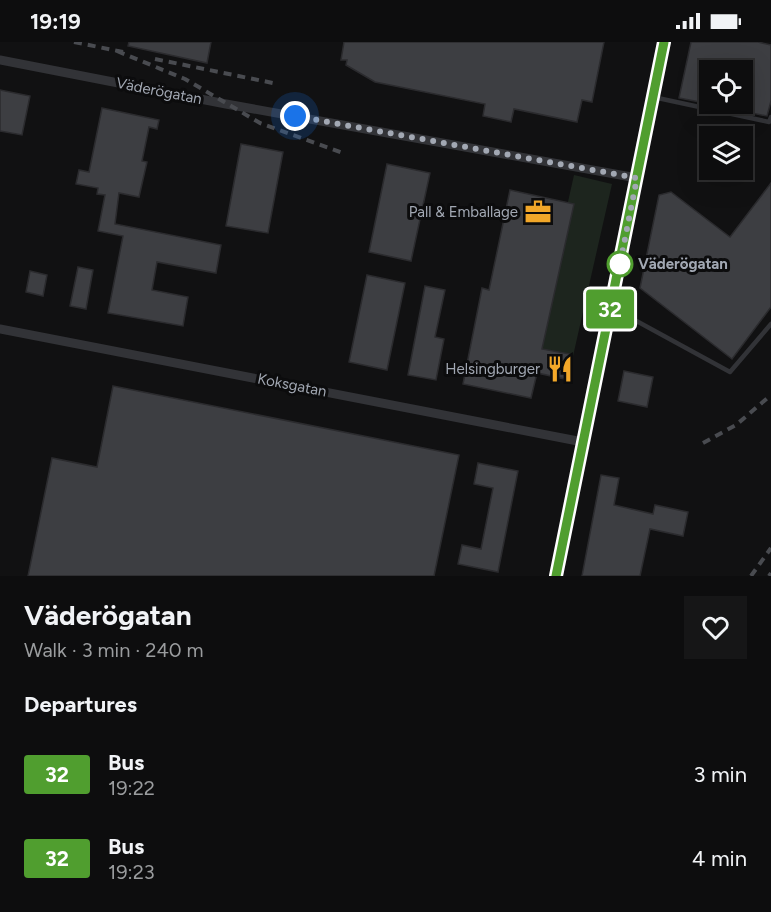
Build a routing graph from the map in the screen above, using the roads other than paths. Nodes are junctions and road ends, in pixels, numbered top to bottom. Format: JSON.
{"nodes":[{"id":1,"x":664,"y":42,"type":"edge"},
{"id":2,"x":0,"y":60,"type":"edge"},
{"id":3,"x":653,"y":97,"type":"junction"},
{"id":4,"x":771,"y":117,"type":"edge"},
{"id":5,"x":637,"y":178,"type":"junction"},
{"id":6,"x":610,"y":311,"type":"junction"},
{"id":7,"x":771,"y":324,"type":"edge"},
{"id":8,"x":0,"y":329,"type":"edge"},
{"id":9,"x":583,"y":442,"type":"junction"},
{"id":10,"x":556,"y":576,"type":"edge"}],
"edges":[{"from":1,"to":3,"type":"street"},
{"from":2,"to":5,"type":"street","name":"Väderögatan"},
{"from":3,"to":4,"type":"lane"},
{"from":3,"to":5,"type":"street"},
{"from":5,"to":6,"type":"street"},
{"from":6,"to":7,"type":"lane"},
{"from":6,"to":9,"type":"street"},
{"from":8,"to":9,"type":"street","name":"Koksgatan"},
{"from":9,"to":10,"type":"street"}]}
